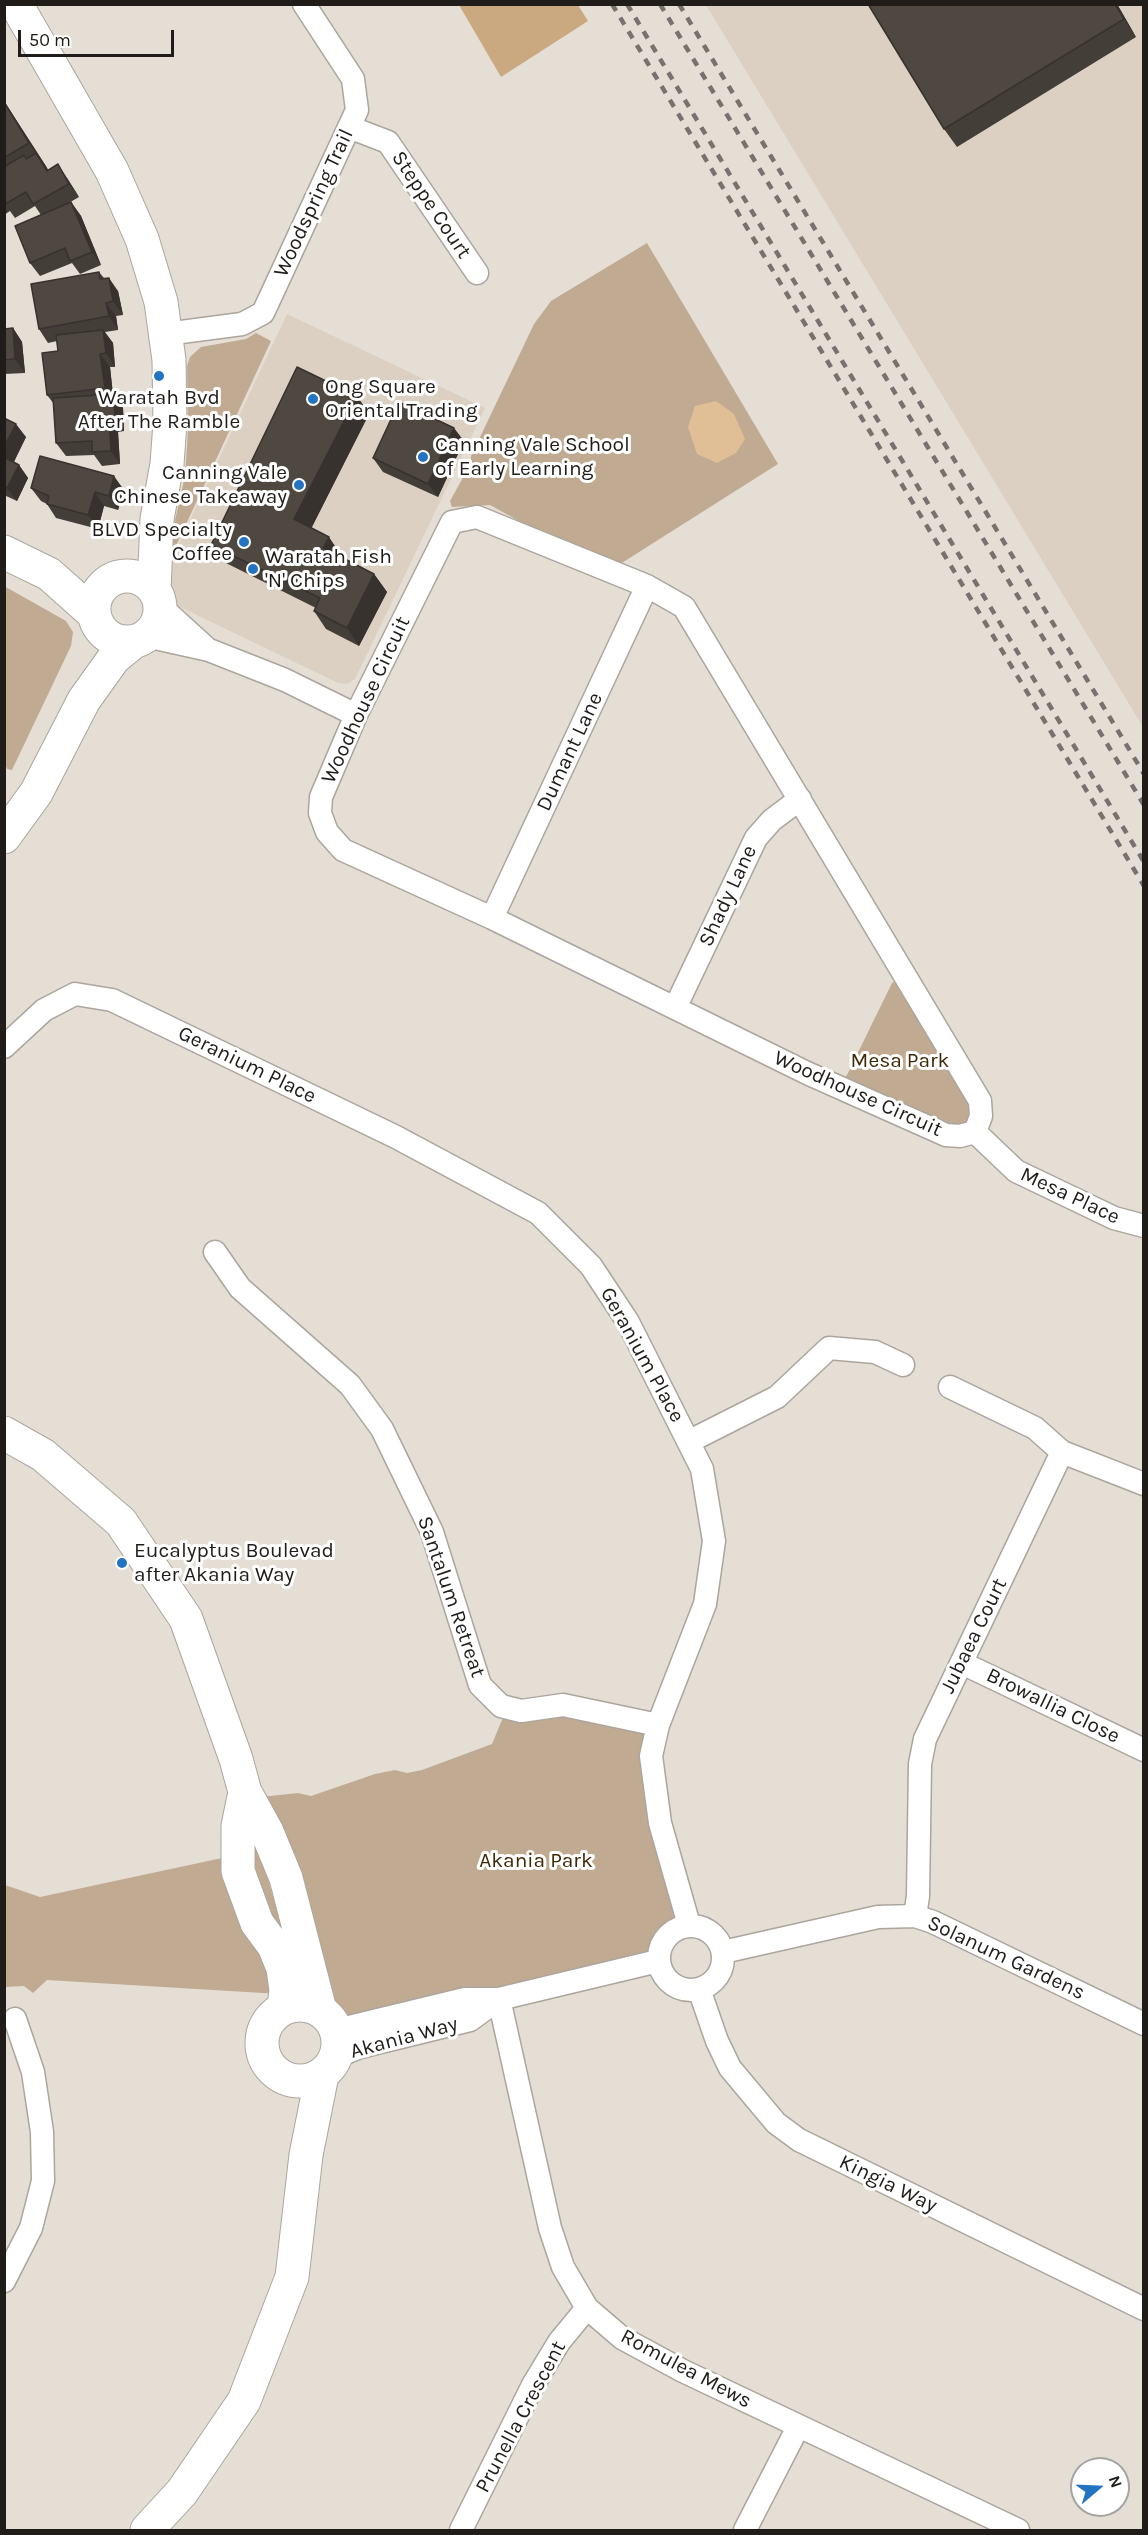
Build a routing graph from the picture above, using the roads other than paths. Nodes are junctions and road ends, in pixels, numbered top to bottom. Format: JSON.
{"nodes":[{"id":1,"x":16,"y":4,"type":"edge"},
{"id":2,"x":304,"y":4,"type":"edge"},
{"id":3,"x":349,"y":127,"type":"junction"},
{"id":4,"x":477,"y":273,"type":"dead end"},
{"id":5,"x":166,"y":334,"type":"junction"},
{"id":6,"x":157,"y":519,"type":"junction"},
{"id":7,"x":4,"y":552,"type":"edge"},
{"id":8,"x":647,"y":586,"type":"junction"},
{"id":9,"x":157,"y":598,"type":"junction"},
{"id":10,"x":106,"y":600,"type":"junction"},
{"id":11,"x":141,"y":639,"type":"junction"},
{"id":12,"x":209,"y":650,"type":"junction"},
{"id":13,"x":84,"y":700,"type":"junction"},
{"id":14,"x":356,"y":715,"type":"junction"},
{"id":15,"x":801,"y":799,"type":"junction"},
{"id":16,"x":4,"y":837,"type":"edge"},
{"id":17,"x":492,"y":918,"type":"junction"},
{"id":18,"x":675,"y":1008,"type":"junction"},
{"id":19,"x":4,"y":1047,"type":"edge"},
{"id":20,"x":975,"y":1132,"type":"junction"},
{"id":21,"x":1143,"y":1226,"type":"edge"},
{"id":22,"x":215,"y":1252,"type":"dead end"},
{"id":23,"x":903,"y":1365,"type":"dead end"},
{"id":24,"x":950,"y":1387,"type":"dead end"},
{"id":25,"x":4,"y":1433,"type":"edge"},
{"id":26,"x":690,"y":1441,"type":"junction"},
{"id":27,"x":1062,"y":1452,"type":"junction"},
{"id":28,"x":1143,"y":1484,"type":"edge"},
{"id":29,"x":962,"y":1663,"type":"junction"},
{"id":30,"x":658,"y":1725,"type":"junction"},
{"id":31,"x":1143,"y":1750,"type":"edge"},
{"id":32,"x":245,"y":1792,"type":"junction"},
{"id":33,"x":915,"y":1916,"type":"junction"},
{"id":34,"x":689,"y":1925,"type":"junction"},
{"id":35,"x":723,"y":1953,"type":"junction"},
{"id":36,"x":658,"y":1961,"type":"junction"},
{"id":37,"x":699,"y":1989,"type":"junction"},
{"id":38,"x":499,"y":1999,"type":"junction"},
{"id":39,"x":284,"y":2008,"type":"junction"},
{"id":40,"x":15,"y":2019,"type":"dead end"},
{"id":41,"x":1143,"y":2024,"type":"edge"},
{"id":42,"x":329,"y":2043,"type":"junction"},
{"id":43,"x":285,"y":2079,"type":"junction"},
{"id":44,"x":306,"y":2155,"type":"junction"},
{"id":45,"x":4,"y":2281,"type":"edge"},
{"id":46,"x":587,"y":2308,"type":"junction"},
{"id":47,"x":1143,"y":2309,"type":"edge"},
{"id":48,"x":798,"y":2427,"type":"junction"},
{"id":49,"x":151,"y":2529,"type":"edge"},
{"id":50,"x":461,"y":2530,"type":"edge"},
{"id":51,"x":745,"y":2530,"type":"edge"},
{"id":52,"x":1018,"y":2530,"type":"edge"}],
"edges":[{"from":1,"to":5,"type":"street"},
{"from":2,"to":3,"type":"street","name":"Woodspring Trail"},
{"from":3,"to":4,"type":"street","name":"Steppe Court"},
{"from":3,"to":5,"type":"street","name":"Woodspring Trail"},
{"from":5,"to":6,"type":"street"},
{"from":6,"to":9,"type":"street"},
{"from":6,"to":10,"type":"street"},
{"from":7,"to":10,"type":"street"},
{"from":8,"to":14,"type":"street","name":"Woodhouse Circuit"},
{"from":8,"to":15,"type":"street","name":"Woodhouse Circuit"},
{"from":8,"to":17,"type":"street","name":"Dumant Lane"},
{"from":9,"to":10,"type":"street"},
{"from":9,"to":11,"type":"street"},
{"from":9,"to":12,"type":"street"},
{"from":10,"to":11,"type":"street"},
{"from":10,"to":13,"type":"street"},
{"from":11,"to":12,"type":"street"},
{"from":11,"to":13,"type":"street"},
{"from":12,"to":14,"type":"street"},
{"from":13,"to":16,"type":"street"},
{"from":14,"to":17,"type":"street","name":"Woodhouse Circuit"},
{"from":15,"to":18,"type":"street","name":"Shady Lane"},
{"from":15,"to":20,"type":"street","name":"Woodhouse Circuit"},
{"from":17,"to":18,"type":"street","name":"Woodhouse Circuit"},
{"from":18,"to":20,"type":"street","name":"Woodhouse Circuit"},
{"from":19,"to":26,"type":"street","name":"Geranium Place"},
{"from":20,"to":21,"type":"street","name":"Mesa Place"},
{"from":22,"to":30,"type":"street","name":"Santalum Retreat"},
{"from":23,"to":26,"type":"street"},
{"from":24,"to":27,"type":"street"},
{"from":25,"to":32,"type":"street"},
{"from":26,"to":30,"type":"street","name":"Geranium Place"},
{"from":27,"to":28,"type":"street"},
{"from":27,"to":29,"type":"street","name":"Jubaea Court"},
{"from":29,"to":31,"type":"street","name":"Browallia Close"},
{"from":29,"to":33,"type":"street","name":"Jubaea Court"},
{"from":30,"to":34,"type":"street","name":"Geranium Place"},
{"from":32,"to":39,"type":"street"},
{"from":32,"to":42,"type":"street"},
{"from":33,"to":35,"type":"street","name":"Solanum Gardens"},
{"from":33,"to":41,"type":"street","name":"Solanum Gardens"},
{"from":34,"to":35,"type":"street"},
{"from":34,"to":36,"type":"street"},
{"from":35,"to":37,"type":"street"},
{"from":36,"to":37,"type":"street"},
{"from":36,"to":38,"type":"street","name":"Akania Way"},
{"from":37,"to":47,"type":"street","name":"Kingia Way"},
{"from":38,"to":42,"type":"street","name":"Akania Way"},
{"from":38,"to":46,"type":"street","name":"Romulea Mews"},
{"from":39,"to":42,"type":"street"},
{"from":39,"to":43,"type":"street"},
{"from":40,"to":45,"type":"street"},
{"from":42,"to":43,"type":"street"},
{"from":42,"to":44,"type":"street"},
{"from":43,"to":44,"type":"street"},
{"from":44,"to":49,"type":"street"},
{"from":46,"to":48,"type":"street","name":"Romulea Mews"},
{"from":46,"to":50,"type":"street","name":"Prunella Crescent"},
{"from":48,"to":51,"type":"street"},
{"from":48,"to":52,"type":"street","name":"Romulea Mews"}]}
